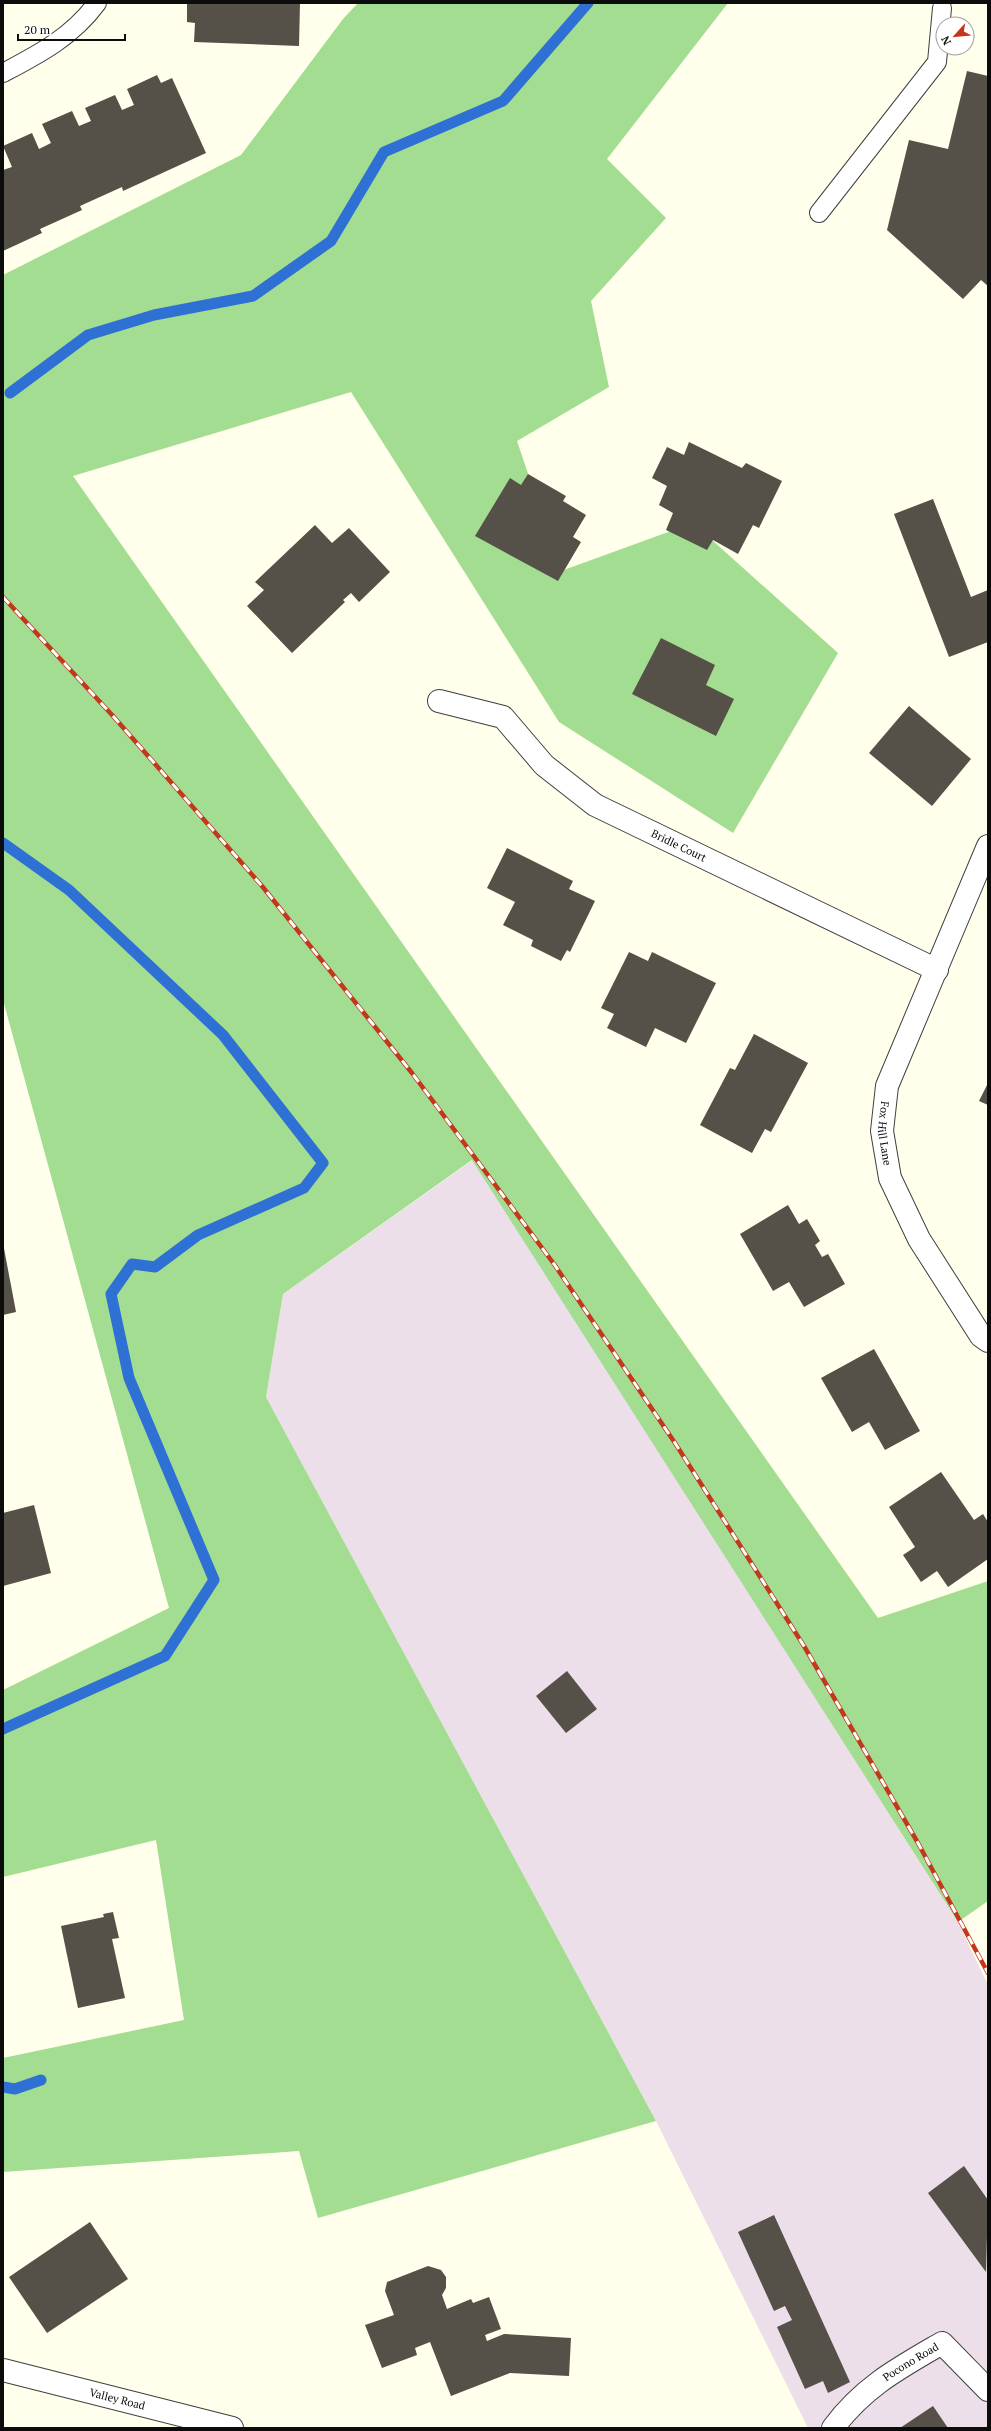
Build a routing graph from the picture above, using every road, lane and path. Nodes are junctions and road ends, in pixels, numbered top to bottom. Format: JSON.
{"nodes":[{"id":1,"x":97,"y":3,"type":"edge"},
{"id":2,"x":942,"y":8,"type":"dead end"},
{"id":3,"x":3,"y":73,"type":"edge"},
{"id":4,"x":819,"y":213,"type":"dead end"},
{"id":5,"x":440,"y":701,"type":"dead end"},
{"id":6,"x":988,"y":846,"type":"edge"},
{"id":7,"x":937,"y":970,"type":"junction"},
{"id":8,"x":988,"y":1341,"type":"edge"},
{"id":9,"x":3,"y":2370,"type":"edge"},
{"id":10,"x":988,"y":2390,"type":"edge"},
{"id":11,"x":232,"y":2428,"type":"edge"},
{"id":12,"x":833,"y":2428,"type":"edge"}],
"edges":[{"from":1,"to":3,"type":"lane"},
{"from":2,"to":4,"type":"lane"},
{"from":5,"to":7,"type":"street","name":"Bridle Court"},
{"from":6,"to":7,"type":"street","name":"Fox Hill Lane"},
{"from":7,"to":8,"type":"street","name":"Fox Hill Lane"},
{"from":9,"to":11,"type":"street","name":"Valley Road"},
{"from":10,"to":12,"type":"street","name":"Pocono Road"}]}
